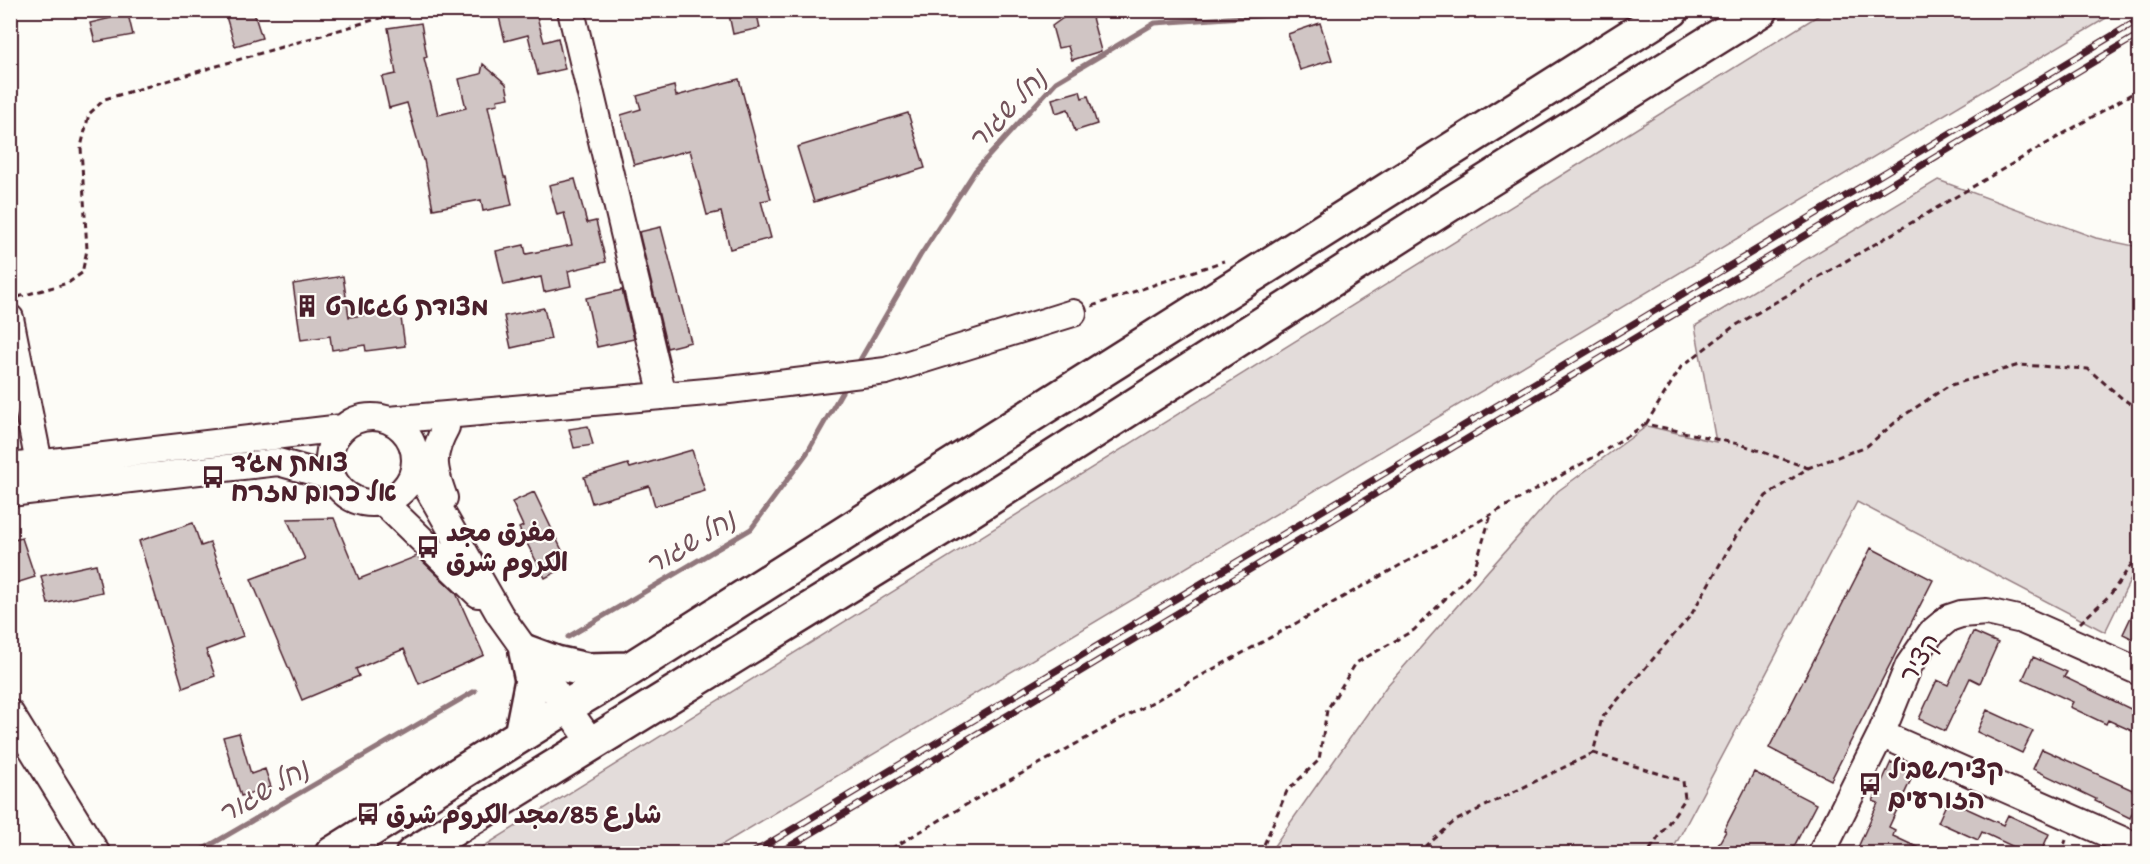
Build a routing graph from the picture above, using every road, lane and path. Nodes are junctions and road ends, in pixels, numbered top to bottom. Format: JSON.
{"nodes":[{"id":1,"x":407,"y":10,"type":"edge"},
{"id":2,"x":573,"y":10,"type":"edge"},
{"id":3,"x":1672,"y":10,"type":"edge"},
{"id":4,"x":1761,"y":10,"type":"edge"},
{"id":5,"x":2139,"y":88,"type":"edge"},
{"id":6,"x":1231,"y":256,"type":"dead end"},
{"id":7,"x":10,"y":299,"type":"edge"},
{"id":8,"x":1073,"y":312,"type":"joint"},
{"id":9,"x":10,"y":318,"type":"edge"},
{"id":10,"x":663,"y":396,"type":"junction"},
{"id":11,"x":2139,"y":410,"type":"edge"},
{"id":12,"x":471,"y":413,"type":"junction"},
{"id":13,"x":389,"y":420,"type":"junction"},
{"id":14,"x":1646,"y":424,"type":"junction"},
{"id":15,"x":446,"y":427,"type":"junction"},
{"id":16,"x":342,"y":428,"type":"junction"},
{"id":17,"x":414,"y":456,"type":"junction"},
{"id":18,"x":39,"y":464,"type":"junction"},
{"id":19,"x":10,"y":467,"type":"edge"},
{"id":20,"x":1808,"y":468,"type":"junction"},
{"id":21,"x":332,"y":477,"type":"junction"},
{"id":22,"x":10,"y":493,"type":"edge"},
{"id":23,"x":383,"y":502,"type":"junction"},
{"id":24,"x":1492,"y":514,"type":"junction"},
{"id":25,"x":464,"y":552,"type":"junction"},
{"id":26,"x":2139,"y":552,"type":"edge"},
{"id":27,"x":500,"y":615,"type":"junction"},
{"id":28,"x":2062,"y":638,"type":"junction"},
{"id":29,"x":526,"y":652,"type":"junction"},
{"id":30,"x":630,"y":669,"type":"junction"},
{"id":31,"x":2139,"y":672,"type":"edge"},
{"id":32,"x":566,"y":707,"type":"junction"},
{"id":33,"x":10,"y":714,"type":"edge"},
{"id":34,"x":1881,"y":734,"type":"junction"},
{"id":35,"x":520,"y":735,"type":"junction"},
{"id":36,"x":592,"y":743,"type":"junction"},
{"id":37,"x":1593,"y":753,"type":"junction"},
{"id":38,"x":2139,"y":848,"type":"edge"},
{"id":39,"x":97,"y":854,"type":"edge"},
{"id":40,"x":332,"y":854,"type":"edge"},
{"id":41,"x":413,"y":854,"type":"edge"},
{"id":42,"x":882,"y":854,"type":"edge"},
{"id":43,"x":1260,"y":854,"type":"edge"},
{"id":44,"x":1417,"y":854,"type":"edge"},
{"id":45,"x":1647,"y":854,"type":"edge"},
{"id":46,"x":1821,"y":854,"type":"edge"}],
"edges":[{"from":1,"to":7,"type":"path"},
{"from":2,"to":10,"type":"street"},
{"from":3,"to":30,"type":"highway"},
{"from":4,"to":36,"type":"highway"},
{"from":5,"to":14,"type":"path"},
{"from":6,"to":8,"type":"path"},
{"from":8,"to":10,"type":"street"},
{"from":9,"to":18,"type":"street"},
{"from":10,"to":12,"type":"street"},
{"from":11,"to":20,"type":"path"},
{"from":12,"to":13,"type":"street"},
{"from":12,"to":15,"type":"street"},
{"from":13,"to":16,"type":"street"},
{"from":13,"to":17,"type":"street"},
{"from":14,"to":20,"type":"path"},
{"from":14,"to":24,"type":"path"},
{"from":15,"to":17,"type":"street"},
{"from":15,"to":25,"type":"street"},
{"from":16,"to":18,"type":"street"},
{"from":16,"to":21,"type":"street"},
{"from":17,"to":23,"type":"street"},
{"from":17,"to":25,"type":"street"},
{"from":18,"to":19,"type":"street"},
{"from":20,"to":37,"type":"path"},
{"from":21,"to":22,"type":"street"},
{"from":21,"to":23,"type":"street"},
{"from":23,"to":27,"type":"street"},
{"from":24,"to":42,"type":"path"},
{"from":24,"to":43,"type":"path"},
{"from":25,"to":27,"type":"street"},
{"from":26,"to":28,"type":"path"},
{"from":27,"to":29,"type":"street"},
{"from":28,"to":31,"type":"street","name":"קציר"},
{"from":28,"to":34,"type":"street","name":"קציר"},
{"from":29,"to":30,"type":"highway"},
{"from":29,"to":32,"type":"street"},
{"from":29,"to":35,"type":"highway"},
{"from":30,"to":32,"type":"highway"},
{"from":32,"to":35,"type":"highway"},
{"from":32,"to":36,"type":"street"},
{"from":33,"to":39,"type":"street"},
{"from":34,"to":38,"type":"street"},
{"from":34,"to":46,"type":"street","name":"קציר"},
{"from":35,"to":40,"type":"highway"},
{"from":36,"to":41,"type":"highway"},
{"from":37,"to":44,"type":"path"},
{"from":37,"to":45,"type":"path"}]}
